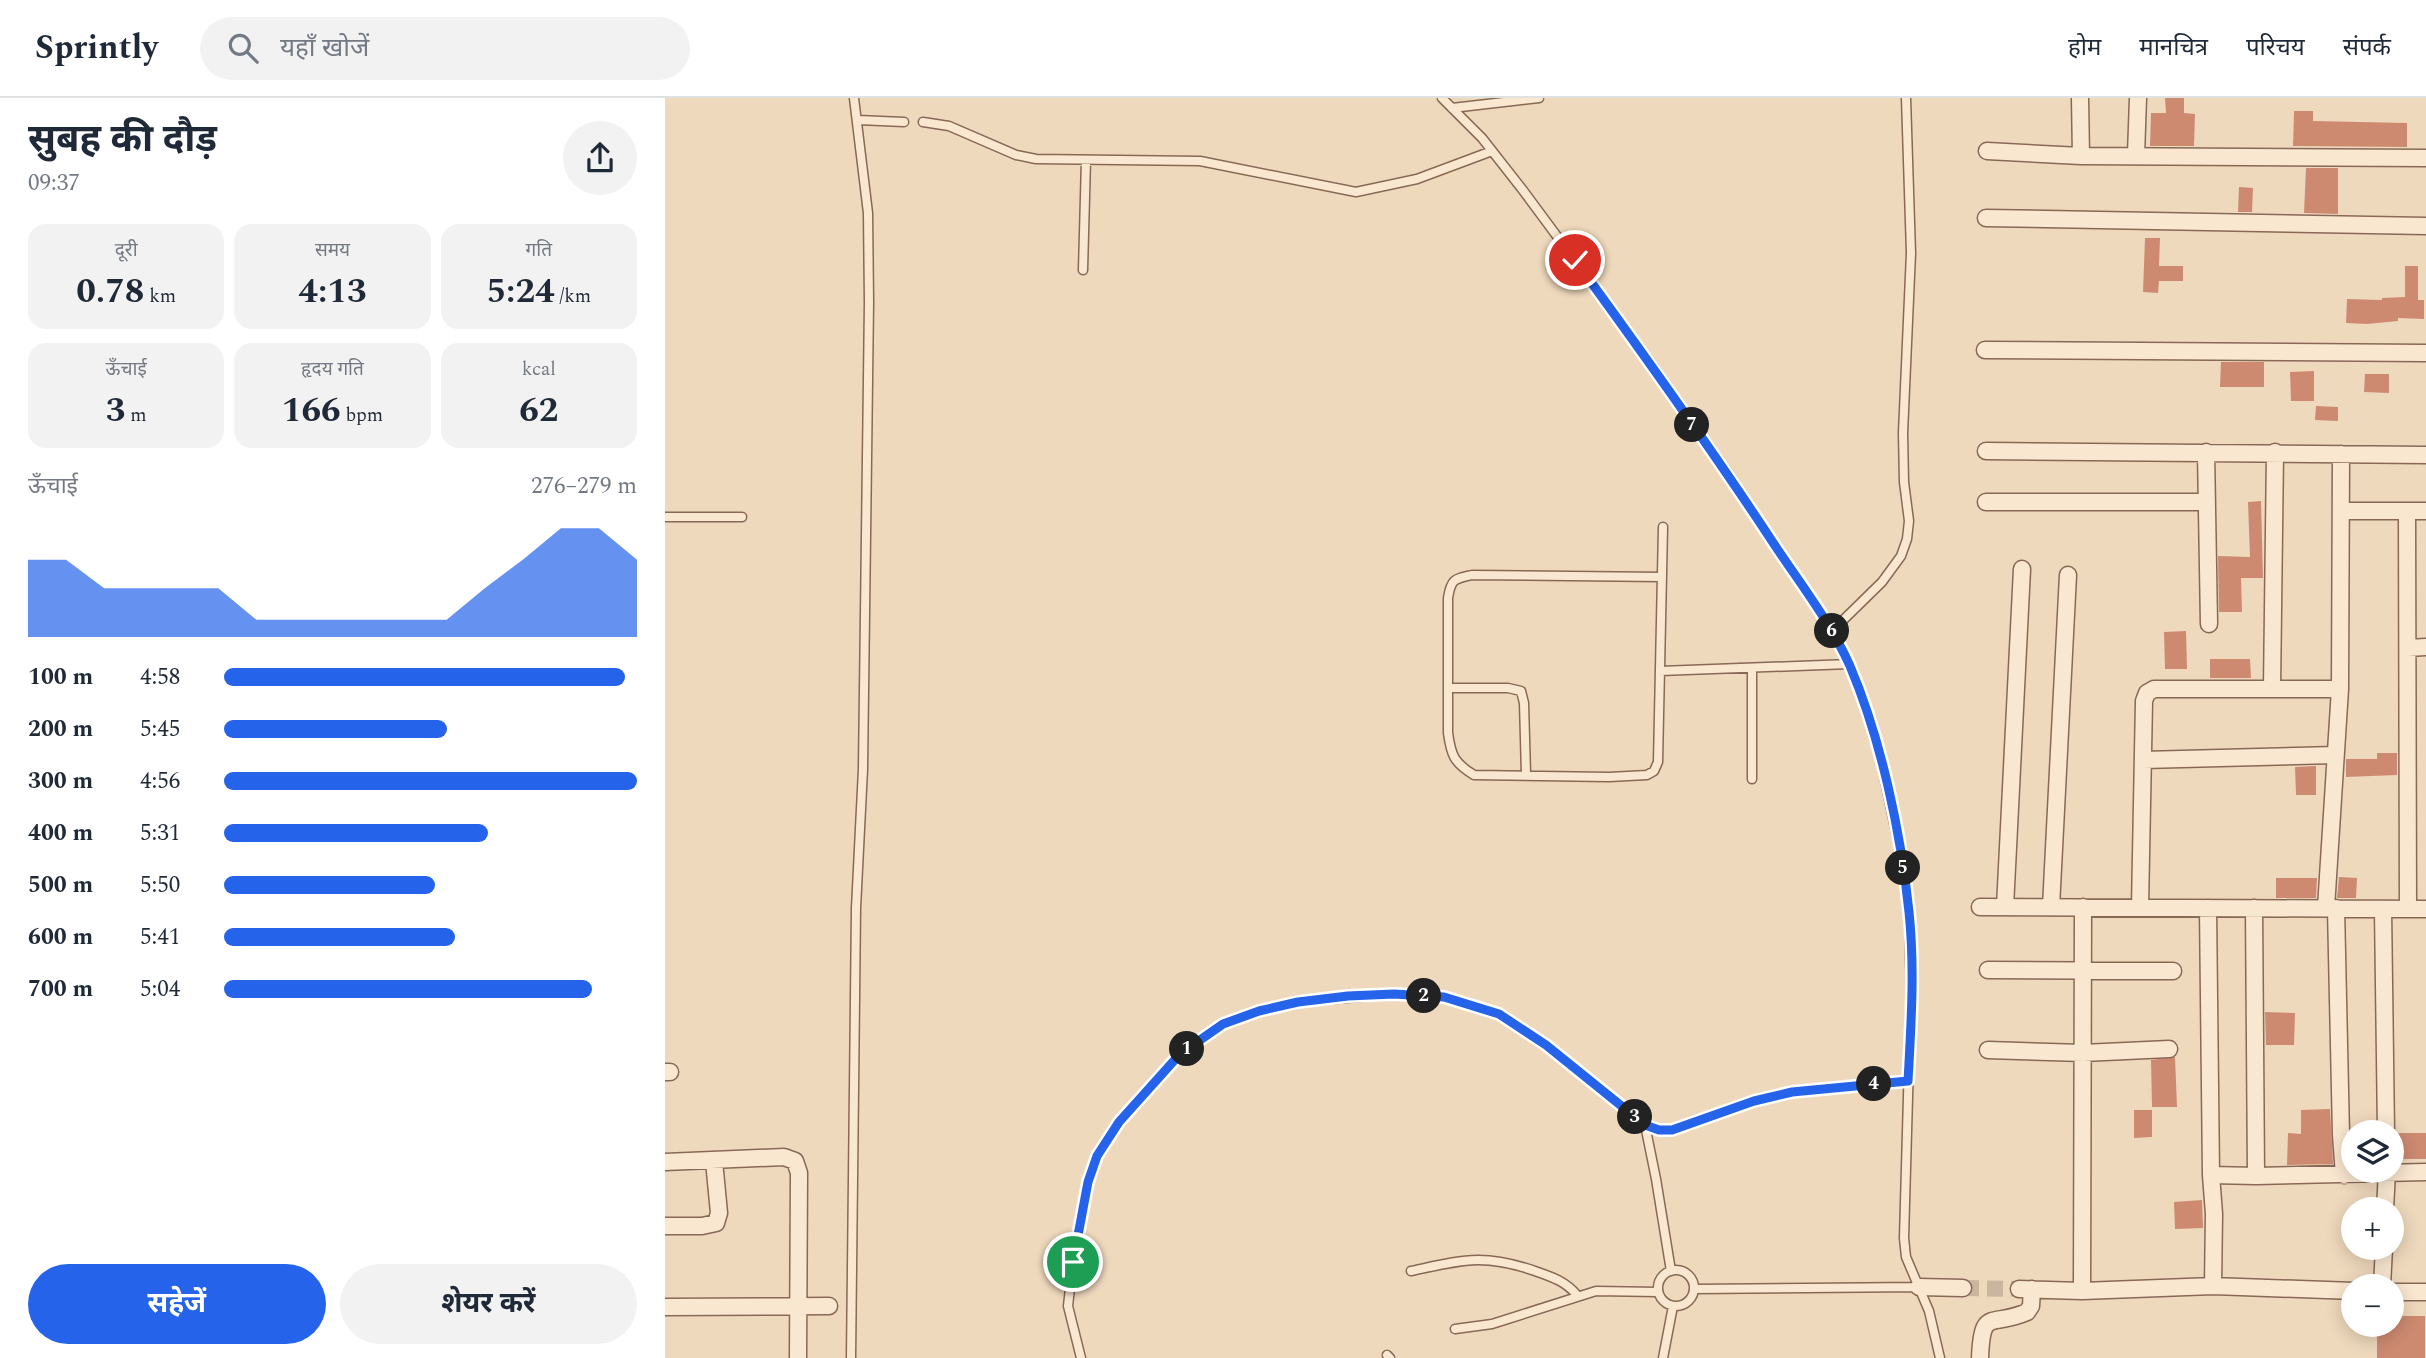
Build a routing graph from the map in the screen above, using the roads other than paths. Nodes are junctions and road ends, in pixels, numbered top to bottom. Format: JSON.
{"nodes":[{"id":1,"x":854,"y":98,"type":"edge"},
{"id":2,"x":1442,"y":98,"type":"edge"},
{"id":3,"x":1539,"y":98,"type":"edge"},
{"id":4,"x":1906,"y":98,"type":"edge"},
{"id":5,"x":2080,"y":98,"type":"edge"},
{"id":6,"x":2138,"y":98,"type":"edge"},
{"id":7,"x":1452,"y":108,"type":"junction"},
{"id":8,"x":858,"y":120,"type":"junction"},
{"id":9,"x":904,"y":122,"type":"dead end"},
{"id":10,"x":923,"y":122,"type":"dead end"},
{"id":11,"x":1492,"y":151,"type":"junction"},
{"id":12,"x":1987,"y":151,"type":"dead end"},
{"id":13,"x":2136,"y":155,"type":"junction"},
{"id":14,"x":2081,"y":156,"type":"junction"},
{"id":15,"x":2426,"y":158,"type":"edge"},
{"id":16,"x":1086,"y":160,"type":"junction"},
{"id":17,"x":1986,"y":218,"type":"dead end"},
{"id":18,"x":2426,"y":226,"type":"edge"},
{"id":19,"x":1083,"y":270,"type":"dead end"},
{"id":20,"x":1985,"y":350,"type":"dead end"},
{"id":21,"x":2426,"y":353,"type":"edge"},
{"id":22,"x":1986,"y":451,"type":"dead end"},
{"id":23,"x":2206,"y":452,"type":"junction"},
{"id":24,"x":2275,"y":452,"type":"junction"},
{"id":25,"x":2341,"y":454,"type":"junction"},
{"id":26,"x":2426,"y":455,"type":"edge"},
{"id":27,"x":1986,"y":502,"type":"dead end"},
{"id":28,"x":2207,"y":502,"type":"junction"},
{"id":29,"x":2341,"y":511,"type":"junction"},
{"id":30,"x":2407,"y":511,"type":"junction"},
{"id":31,"x":2426,"y":511,"type":"edge"},
{"id":32,"x":665,"y":517,"type":"edge"},
{"id":33,"x":743,"y":517,"type":"dead end"},
{"id":34,"x":1663,"y":527,"type":"dead end"},
{"id":35,"x":2022,"y":569,"type":"dead end"},
{"id":36,"x":2068,"y":575,"type":"dead end"},
{"id":37,"x":1662,"y":576,"type":"junction"},
{"id":38,"x":2209,"y":624,"type":"dead end"},
{"id":39,"x":1832,"y":631,"type":"junction"},
{"id":40,"x":2426,"y":647,"type":"edge"},
{"id":41,"x":2407,"y":648,"type":"junction"},
{"id":42,"x":1849,"y":664,"type":"junction"},
{"id":43,"x":1752,"y":668,"type":"junction"},
{"id":44,"x":1660,"y":671,"type":"junction"},
{"id":45,"x":1448,"y":688,"type":"junction"},
{"id":46,"x":2272,"y":689,"type":"junction"},
{"id":47,"x":2340,"y":689,"type":"junction"},
{"id":48,"x":2335,"y":755,"type":"junction"},
{"id":49,"x":2143,"y":760,"type":"junction"},
{"id":50,"x":1527,"y":774,"type":"junction"},
{"id":51,"x":1752,"y":779,"type":"dead end"},
{"id":52,"x":1980,"y":906,"type":"dead end"},
{"id":53,"x":2005,"y":907,"type":"junction"},
{"id":54,"x":2052,"y":907,"type":"junction"},
{"id":55,"x":2083,"y":907,"type":"junction"},
{"id":56,"x":2140,"y":907,"type":"junction"},
{"id":57,"x":2208,"y":908,"type":"junction"},
{"id":58,"x":2254,"y":908,"type":"junction"},
{"id":59,"x":2331,"y":908,"type":"junction"},
{"id":60,"x":2383,"y":909,"type":"junction"},
{"id":61,"x":2408,"y":909,"type":"junction"},
{"id":62,"x":2426,"y":909,"type":"edge"},
{"id":63,"x":1988,"y":970,"type":"dead end"},
{"id":64,"x":2083,"y":971,"type":"junction"},
{"id":65,"x":2173,"y":971,"type":"dead end"},
{"id":66,"x":2169,"y":1049,"type":"dead end"},
{"id":67,"x":1988,"y":1050,"type":"dead end"},
{"id":68,"x":2083,"y":1054,"type":"junction"},
{"id":69,"x":1908,"y":1081,"type":"junction"},
{"id":70,"x":2386,"y":1120,"type":"edge"},
{"id":71,"x":1645,"y":1125,"type":"junction"},
{"id":72,"x":2341,"y":1135,"type":"edge"},
{"id":73,"x":714,"y":1161,"type":"junction"},
{"id":74,"x":665,"y":1162,"type":"edge"},
{"id":75,"x":2404,"y":1172,"type":"edge"},
{"id":76,"x":2426,"y":1172,"type":"edge"},
{"id":77,"x":2211,"y":1175,"type":"junction"},
{"id":78,"x":2341,"y":1175,"type":"edge"},
{"id":79,"x":2256,"y":1177,"type":"junction"},
{"id":80,"x":665,"y":1226,"type":"edge"},
{"id":81,"x":1411,"y":1271,"type":"dead end"},
{"id":82,"x":1671,"y":1271,"type":"junction"},
{"id":83,"x":2213,"y":1286,"type":"junction"},
{"id":84,"x":1919,"y":1287,"type":"junction"},
{"id":85,"x":1963,"y":1288,"type":"tunnel mouth"},
{"id":86,"x":1694,"y":1289,"type":"junction"},
{"id":87,"x":2083,"y":1291,"type":"junction"},
{"id":88,"x":2341,"y":1291,"type":"edge"},
{"id":89,"x":1658,"y":1292,"type":"junction"},
{"id":90,"x":2404,"y":1292,"type":"edge"},
{"id":91,"x":2426,"y":1293,"type":"edge"},
{"id":92,"x":1577,"y":1295,"type":"junction"},
{"id":93,"x":799,"y":1306,"type":"junction"},
{"id":94,"x":828,"y":1306,"type":"dead end"},
{"id":95,"x":1673,"y":1306,"type":"junction"},
{"id":96,"x":665,"y":1307,"type":"edge"},
{"id":97,"x":1455,"y":1329,"type":"dead end"},
{"id":98,"x":798,"y":1358,"type":"edge"},
{"id":99,"x":851,"y":1358,"type":"edge"},
{"id":100,"x":1081,"y":1358,"type":"edge"},
{"id":101,"x":1663,"y":1358,"type":"edge"},
{"id":102,"x":1940,"y":1358,"type":"edge"},
{"id":103,"x":1980,"y":1358,"type":"edge"}],
"edges":[{"from":1,"to":8,"type":"lane"},
{"from":2,"to":7,"type":"lane"},
{"from":3,"to":7,"type":"lane"},
{"from":4,"to":39,"type":"lane"},
{"from":5,"to":14,"type":"street"},
{"from":6,"to":13,"type":"street"},
{"from":7,"to":11,"type":"lane"},
{"from":8,"to":9,"type":"lane"},
{"from":8,"to":99,"type":"lane"},
{"from":10,"to":16,"type":"lane"},
{"from":11,"to":16,"type":"lane"},
{"from":11,"to":39,"type":"lane"},
{"from":12,"to":14,"type":"street"},
{"from":13,"to":14,"type":"street"},
{"from":13,"to":15,"type":"street"},
{"from":16,"to":19,"type":"lane"},
{"from":17,"to":18,"type":"street"},
{"from":20,"to":21,"type":"street"},
{"from":22,"to":23,"type":"street"},
{"from":23,"to":24,"type":"street"},
{"from":23,"to":28,"type":"street"},
{"from":24,"to":25,"type":"street"},
{"from":24,"to":46,"type":"street"},
{"from":25,"to":26,"type":"street"},
{"from":25,"to":29,"type":"street"},
{"from":27,"to":28,"type":"street"},
{"from":28,"to":38,"type":"street"},
{"from":29,"to":30,"type":"street"},
{"from":29,"to":47,"type":"street"},
{"from":30,"to":31,"type":"street"},
{"from":30,"to":41,"type":"street"},
{"from":32,"to":33,"type":"lane"},
{"from":34,"to":37,"type":"lane"},
{"from":35,"to":53,"type":"street"},
{"from":36,"to":54,"type":"street"},
{"from":37,"to":44,"type":"lane"},
{"from":37,"to":45,"type":"lane"},
{"from":39,"to":42,"type":"lane"},
{"from":40,"to":41,"type":"street"},
{"from":41,"to":61,"type":"street"},
{"from":42,"to":43,"type":"lane"},
{"from":42,"to":69,"type":"lane"},
{"from":43,"to":44,"type":"lane"},
{"from":43,"to":51,"type":"lane"},
{"from":44,"to":50,"type":"lane"},
{"from":45,"to":50,"type":"lane"},
{"from":45,"to":50,"type":"lane"},
{"from":46,"to":47,"type":"street"},
{"from":46,"to":49,"type":"street"},
{"from":47,"to":48,"type":"street"},
{"from":48,"to":49,"type":"street"},
{"from":48,"to":59,"type":"street"},
{"from":49,"to":56,"type":"street"},
{"from":52,"to":53,"type":"street"},
{"from":53,"to":54,"type":"street"},
{"from":54,"to":55,"type":"street"},
{"from":55,"to":56,"type":"street"},
{"from":55,"to":64,"type":"street"},
{"from":56,"to":57,"type":"street"},
{"from":57,"to":58,"type":"street"},
{"from":57,"to":77,"type":"street"},
{"from":58,"to":59,"type":"street"},
{"from":58,"to":79,"type":"street"},
{"from":59,"to":60,"type":"street"},
{"from":59,"to":72,"type":"street"},
{"from":60,"to":61,"type":"street"},
{"from":60,"to":70,"type":"street"},
{"from":61,"to":62,"type":"street"},
{"from":63,"to":64,"type":"street"},
{"from":64,"to":65,"type":"street"},
{"from":64,"to":68,"type":"street"},
{"from":66,"to":68,"type":"street"},
{"from":67,"to":68,"type":"street"},
{"from":68,"to":87,"type":"street"},
{"from":69,"to":71,"type":"lane"},
{"from":69,"to":84,"type":"lane"},
{"from":71,"to":82,"type":"lane"},
{"from":71,"to":100,"type":"lane"},
{"from":73,"to":74,"type":"street"},
{"from":73,"to":80,"type":"street"},
{"from":73,"to":93,"type":"street"},
{"from":75,"to":76,"type":"street"},
{"from":77,"to":79,"type":"street"},
{"from":77,"to":83,"type":"street"},
{"from":78,"to":79,"type":"street"},
{"from":81,"to":92,"type":"lane"},
{"from":82,"to":86,"type":"lane"},
{"from":82,"to":89,"type":"lane"},
{"from":83,"to":87,"type":"street"},
{"from":83,"to":88,"type":"street"},
{"from":84,"to":85,"type":"street"},
{"from":84,"to":86,"type":"lane"},
{"from":84,"to":102,"type":"lane"},
{"from":86,"to":95,"type":"lane"},
{"from":87,"to":103,"type":"street"},
{"from":89,"to":92,"type":"lane"},
{"from":89,"to":95,"type":"lane"},
{"from":90,"to":91,"type":"street"},
{"from":92,"to":97,"type":"lane"},
{"from":93,"to":94,"type":"street"},
{"from":93,"to":96,"type":"street"},
{"from":93,"to":98,"type":"street"},
{"from":95,"to":101,"type":"lane"}]}
